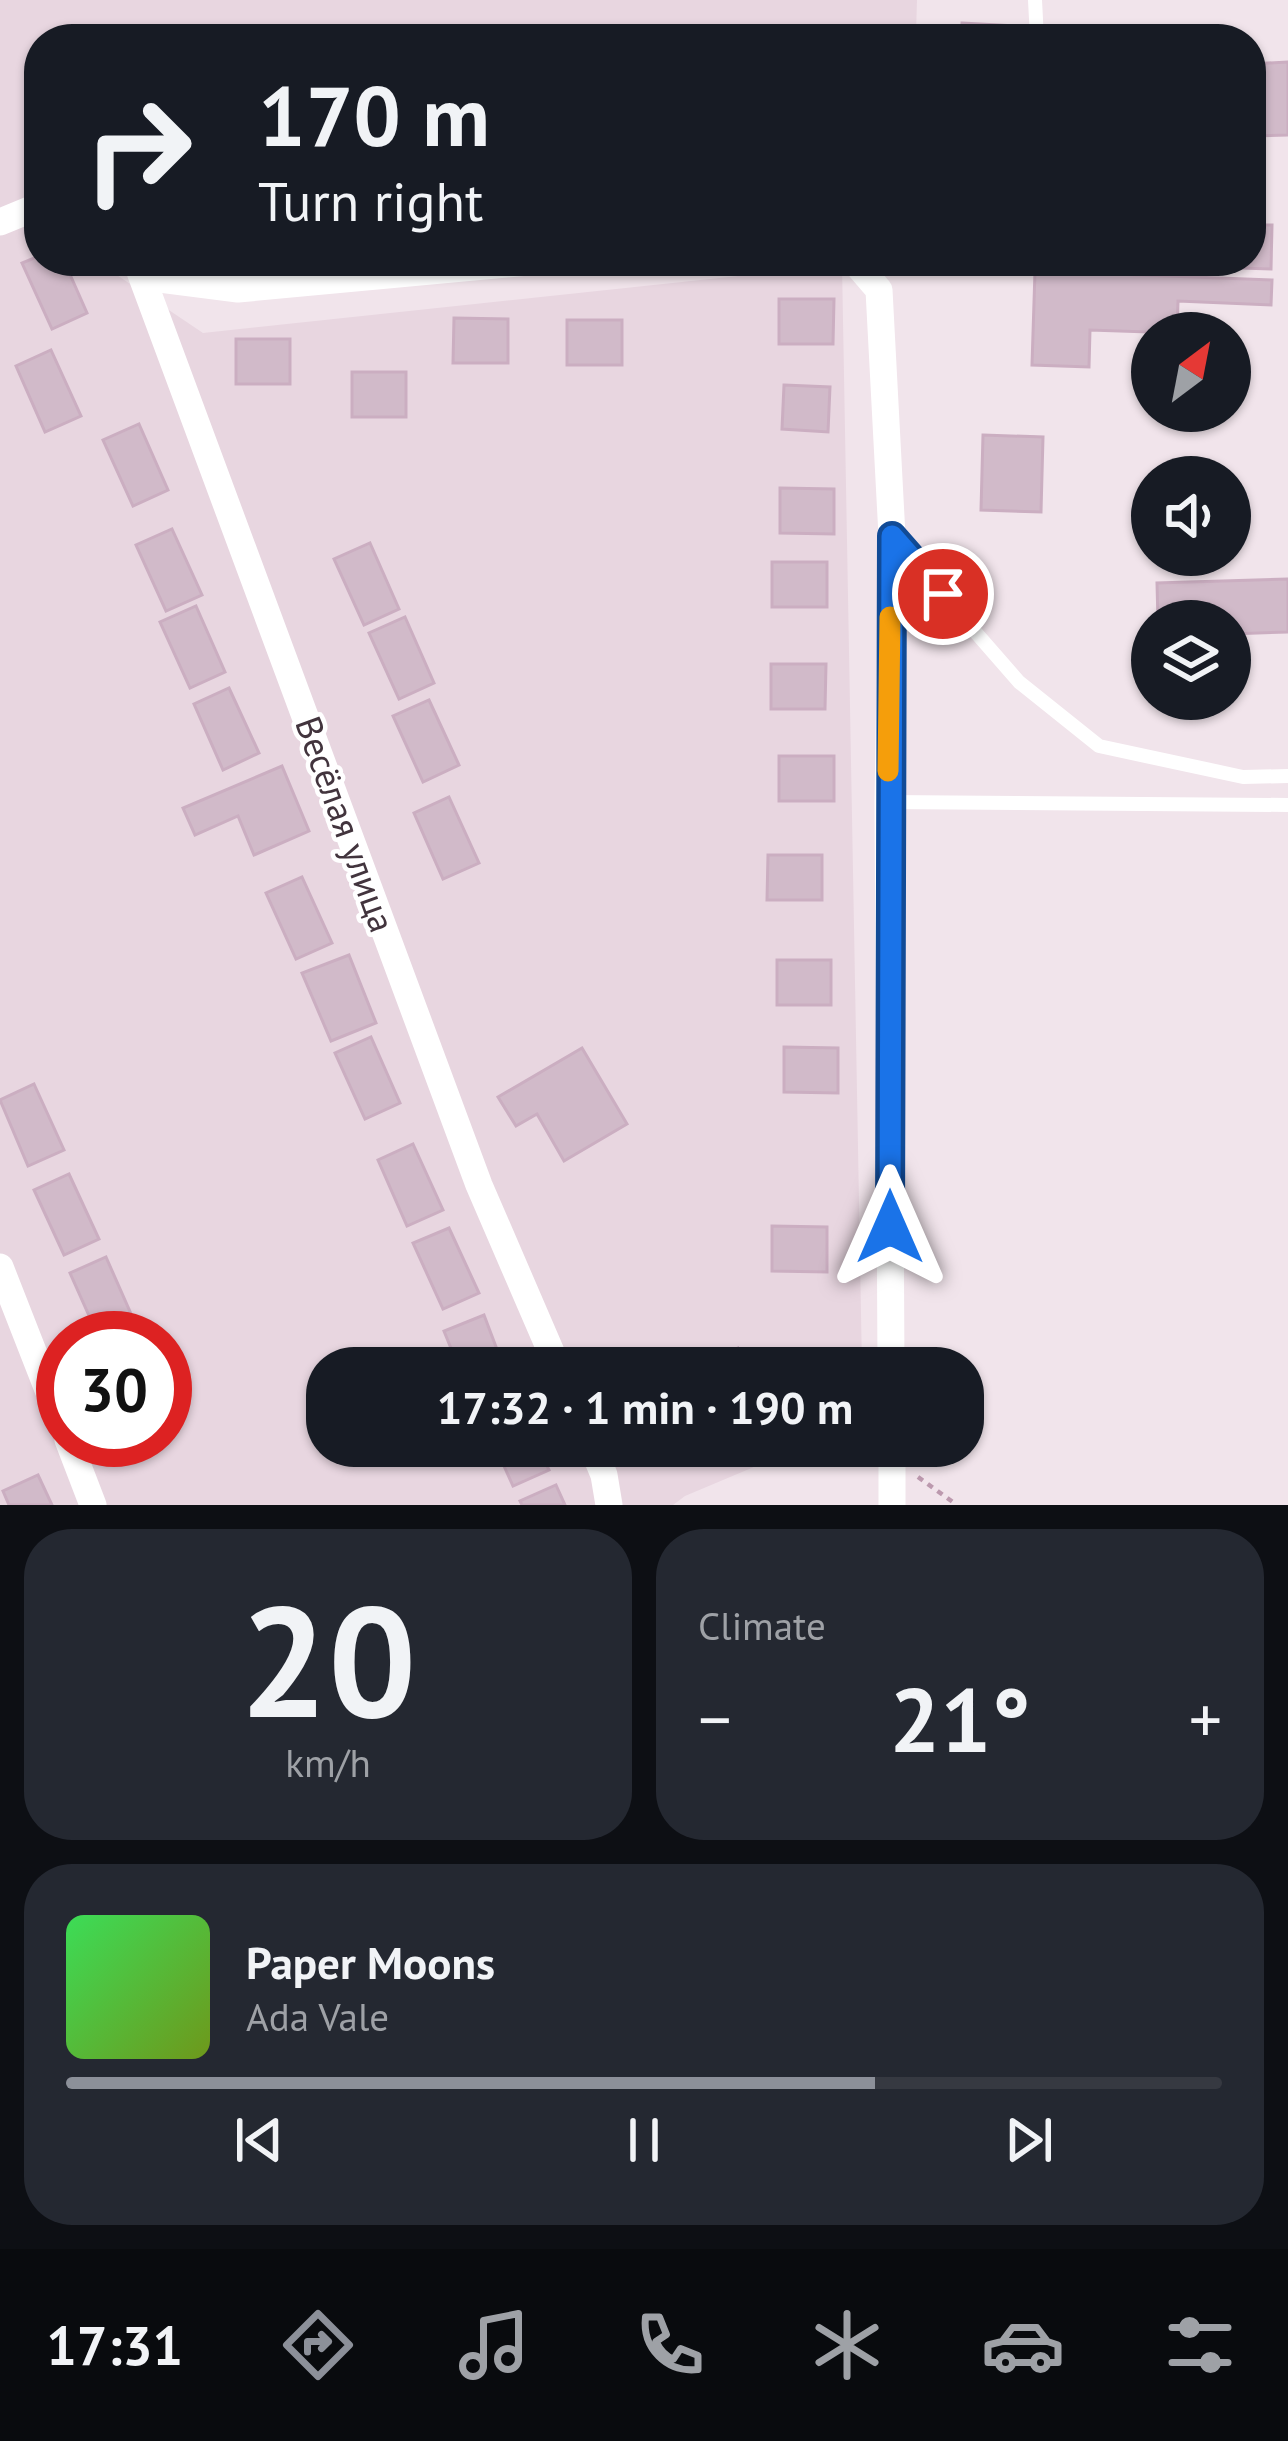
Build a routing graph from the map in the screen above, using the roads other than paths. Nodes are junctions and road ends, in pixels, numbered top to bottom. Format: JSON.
{"nodes":[{"id":1,"x":143,"y":276,"type":"edge"},
{"id":2,"x":174,"y":276,"type":"edge"},
{"id":3,"x":378,"y":276,"type":"edge"},
{"id":4,"x":867,"y":276,"type":"edge"},
{"id":5,"x":892,"y":536,"type":"junction"},
{"id":6,"x":1288,"y":776,"type":"edge"},
{"id":7,"x":888,"y":802,"type":"junction"},
{"id":8,"x":1288,"y":806,"type":"edge"},
{"id":9,"x":0,"y":1267,"type":"edge"},
{"id":10,"x":549,"y":1347,"type":"edge"},
{"id":11,"x":890,"y":1347,"type":"edge"},
{"id":12,"x":36,"y":1359,"type":"edge"},
{"id":13,"x":78,"y":1467,"type":"edge"},
{"id":14,"x":601,"y":1467,"type":"edge"},
{"id":15,"x":892,"y":1467,"type":"edge"},
{"id":16,"x":93,"y":1505,"type":"edge"},
{"id":17,"x":609,"y":1505,"type":"edge"},
{"id":18,"x":892,"y":1505,"type":"edge"}],
"edges":[{"from":1,"to":10,"type":"street","name":"Весёлая улица"},
{"from":2,"to":3,"type":"street"},
{"from":4,"to":5,"type":"street"},
{"from":5,"to":6,"type":"lane"},
{"from":5,"to":7,"type":"street"},
{"from":7,"to":8,"type":"lane"},
{"from":7,"to":11,"type":"street"},
{"from":9,"to":12,"type":"street"},
{"from":13,"to":16,"type":"street"},
{"from":14,"to":17,"type":"street"},
{"from":15,"to":18,"type":"street"}]}
